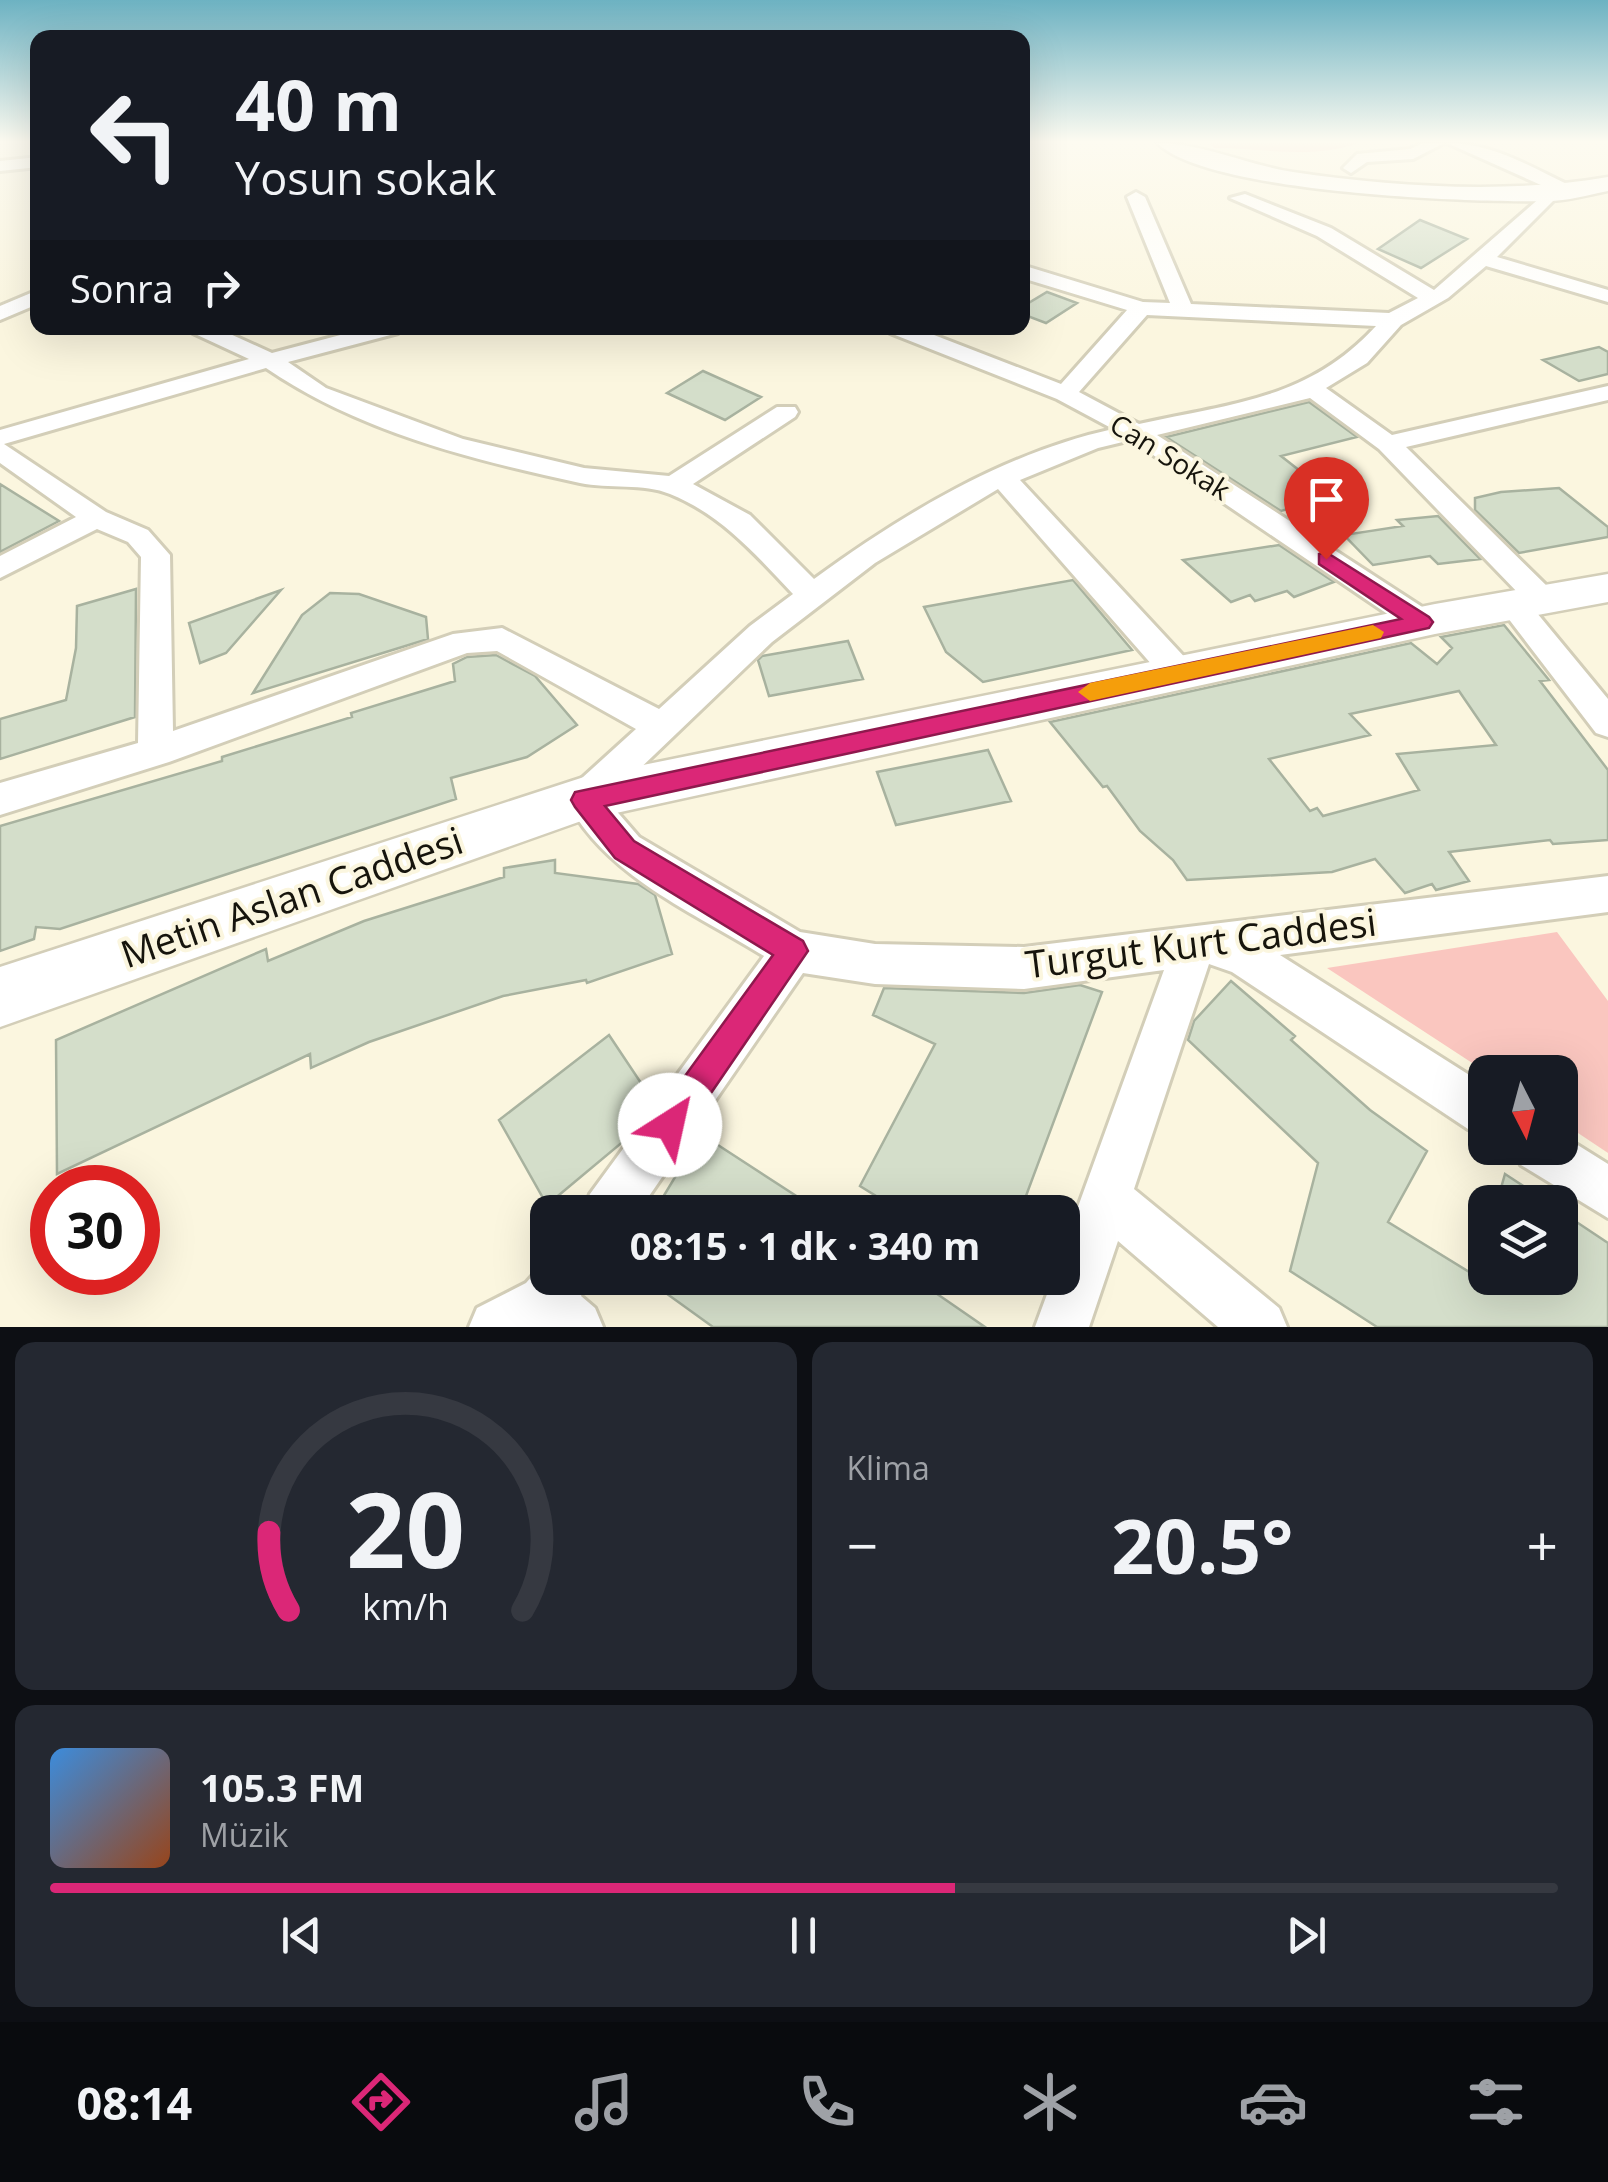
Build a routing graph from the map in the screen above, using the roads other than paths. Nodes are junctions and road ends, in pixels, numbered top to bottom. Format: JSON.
{"nodes":[{"id":1,"x":1139,"y":205,"type":"edge"},
{"id":2,"x":1256,"y":205,"type":"edge"},
{"id":3,"x":1544,"y":205,"type":"edge"},
{"id":4,"x":1483,"y":259,"type":"junction"},
{"id":5,"x":1030,"y":273,"type":"edge"},
{"id":6,"x":1608,"y":296,"type":"edge"},
{"id":7,"x":1433,"y":298,"type":"junction"},
{"id":8,"x":30,"y":300,"type":"edge"},
{"id":9,"x":1141,"y":308,"type":"junction"},
{"id":10,"x":1183,"y":310,"type":"junction"},
{"id":11,"x":0,"y":314,"type":"edge"},
{"id":12,"x":1393,"y":320,"type":"junction"},
{"id":13,"x":216,"y":335,"type":"edge"},
{"id":14,"x":363,"y":335,"type":"edge"},
{"id":15,"x":916,"y":335,"type":"edge"},
{"id":16,"x":268,"y":360,"type":"junction"},
{"id":17,"x":1310,"y":387,"type":"junction"},
{"id":18,"x":1608,"y":393,"type":"edge"},
{"id":19,"x":1064,"y":394,"type":"junction"},
{"id":20,"x":786,"y":412,"type":"dead end"},
{"id":21,"x":1136,"y":432,"type":"junction"},
{"id":22,"x":0,"y":438,"type":"edge"},
{"id":23,"x":1388,"y":444,"type":"junction"},
{"id":24,"x":0,"y":451,"type":"edge"},
{"id":25,"x":1003,"y":478,"type":"junction"},
{"id":26,"x":674,"y":485,"type":"junction"},
{"id":27,"x":96,"y":518,"type":"junction"},
{"id":28,"x":0,"y":568,"type":"edge"},
{"id":29,"x":1608,"y":588,"type":"edge"},
{"id":30,"x":812,"y":595,"type":"junction"},
{"id":31,"x":1528,"y":602,"type":"junction"},
{"id":32,"x":1422,"y":622,"type":"junction"},
{"id":33,"x":1179,"y":673,"type":"junction"},
{"id":34,"x":1608,"y":723,"type":"edge"},
{"id":35,"x":660,"y":726,"type":"junction"},
{"id":36,"x":156,"y":752,"type":"junction"},
{"id":37,"x":0,"y":799,"type":"edge"},
{"id":38,"x":584,"y":800,"type":"junction"},
{"id":39,"x":1608,"y":894,"type":"edge"},
{"id":40,"x":1205,"y":945,"type":"junction"},
{"id":41,"x":793,"y":951,"type":"junction"},
{"id":42,"x":0,"y":997,"type":"edge"},
{"id":43,"x":1468,"y":1101,"type":"edge"},
{"id":44,"x":1564,"y":1165,"type":"edge"},
{"id":45,"x":1608,"y":1193,"type":"edge"},
{"id":46,"x":620,"y":1195,"type":"edge"},
{"id":47,"x":1107,"y":1199,"type":"junction"},
{"id":48,"x":561,"y":1302,"type":"edge"},
{"id":49,"x":496,"y":1327,"type":"edge"},
{"id":50,"x":1062,"y":1327,"type":"edge"},
{"id":51,"x":1260,"y":1327,"type":"edge"}],
"edges":[{"from":1,"to":10,"type":"street"},
{"from":2,"to":7,"type":"street"},
{"from":3,"to":4,"type":"street"},
{"from":4,"to":6,"type":"street"},
{"from":4,"to":7,"type":"street"},
{"from":5,"to":9,"type":"street"},
{"from":7,"to":12,"type":"street"},
{"from":8,"to":11,"type":"street"},
{"from":9,"to":10,"type":"street"},
{"from":9,"to":19,"type":"street"},
{"from":10,"to":12,"type":"street"},
{"from":12,"to":17,"type":"street"},
{"from":13,"to":16,"type":"street"},
{"from":14,"to":16,"type":"street"},
{"from":15,"to":19,"type":"street","name":"Can Sokak"},
{"from":16,"to":22,"type":"street"},
{"from":16,"to":26,"type":"street"},
{"from":17,"to":21,"type":"street"},
{"from":17,"to":23,"type":"street"},
{"from":18,"to":23,"type":"street"},
{"from":19,"to":21,"type":"street","name":"Can Sokak"},
{"from":20,"to":26,"type":"street"},
{"from":21,"to":25,"type":"street"},
{"from":21,"to":32,"type":"street","name":"Can Sokak"},
{"from":23,"to":31,"type":"street"},
{"from":24,"to":27,"type":"street"},
{"from":25,"to":30,"type":"street"},
{"from":25,"to":33,"type":"street"},
{"from":26,"to":30,"type":"street"},
{"from":27,"to":28,"type":"street"},
{"from":27,"to":36,"type":"street"},
{"from":29,"to":31,"type":"street","name":"Metin Aslan Caddesi"},
{"from":30,"to":35,"type":"street"},
{"from":31,"to":32,"type":"street","name":"Metin Aslan Caddesi"},
{"from":31,"to":34,"type":"street"},
{"from":32,"to":33,"type":"street","name":"Metin Aslan Caddesi"},
{"from":33,"to":38,"type":"street","name":"Metin Aslan Caddesi"},
{"from":35,"to":36,"type":"street"},
{"from":35,"to":38,"type":"street"},
{"from":36,"to":37,"type":"street"},
{"from":38,"to":41,"type":"street"},
{"from":38,"to":42,"type":"street","name":"Metin Aslan Caddesi"},
{"from":39,"to":40,"type":"street","name":"Turgut Kurt Caddesi"},
{"from":40,"to":41,"type":"street","name":"Turgut Kurt Caddesi"},
{"from":40,"to":43,"type":"street"},
{"from":40,"to":47,"type":"street"},
{"from":41,"to":46,"type":"street"},
{"from":44,"to":45,"type":"street"},
{"from":47,"to":50,"type":"street"},
{"from":47,"to":51,"type":"street"},
{"from":48,"to":49,"type":"street"}]}
